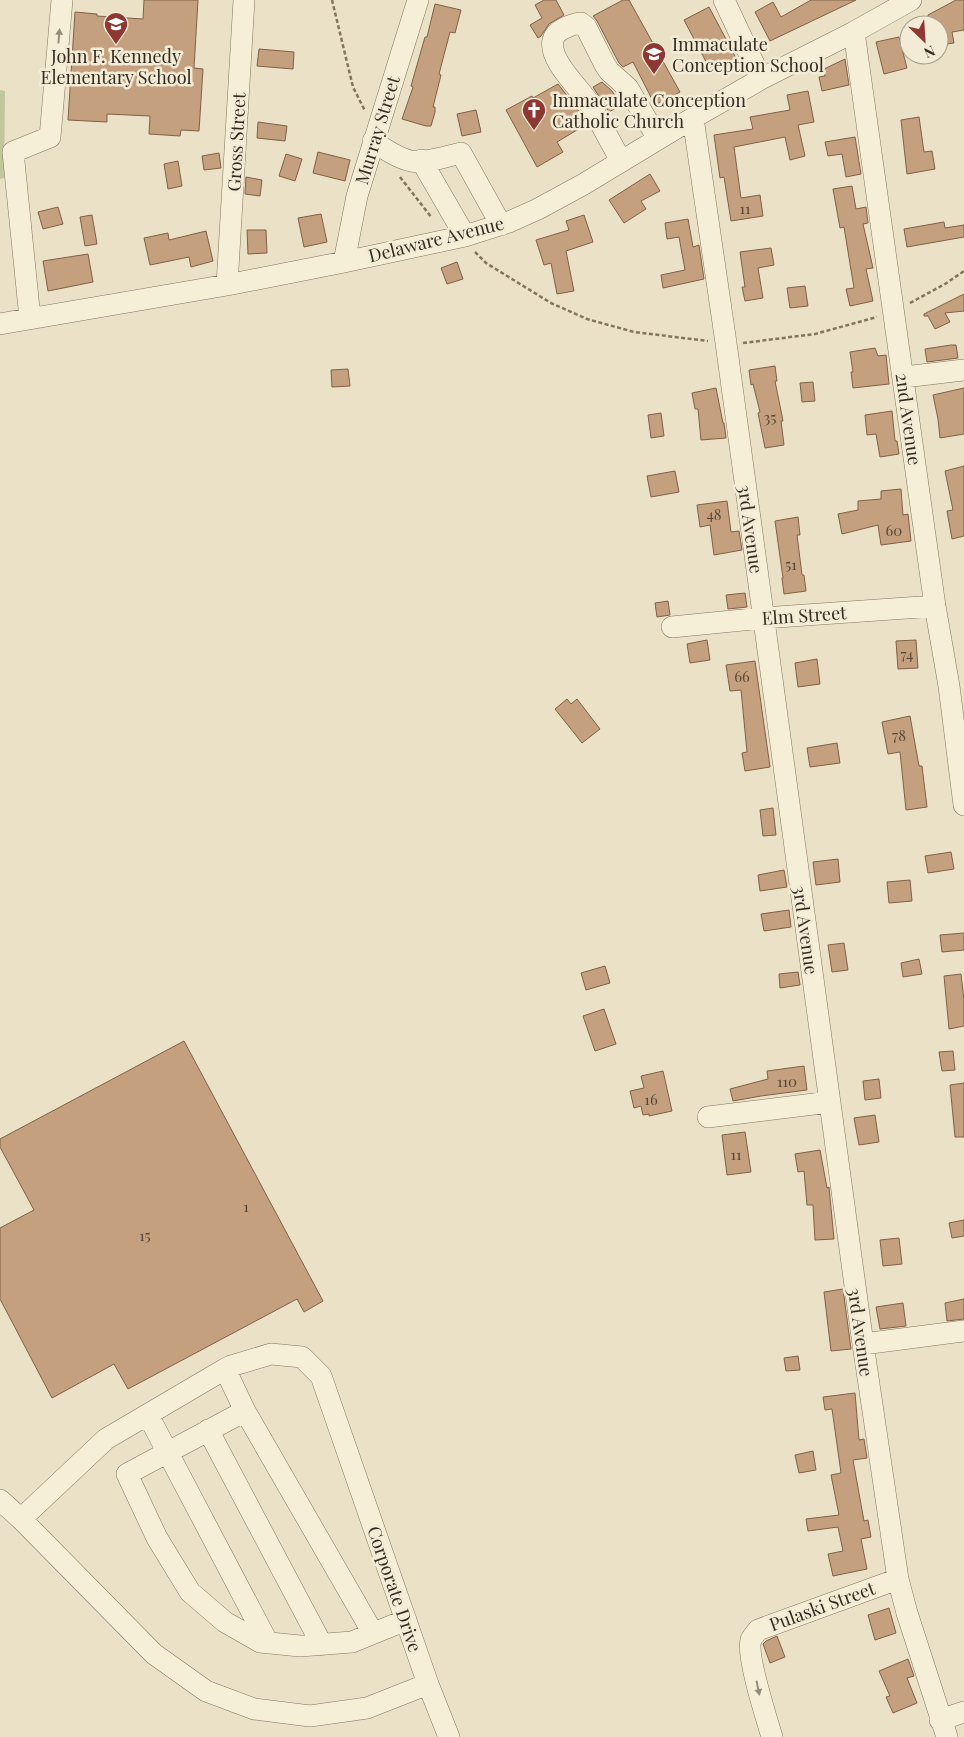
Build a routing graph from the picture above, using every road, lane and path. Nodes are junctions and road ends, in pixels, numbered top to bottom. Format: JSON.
{"nodes":[{"id":1,"x":62,"y":0,"type":"edge"},
{"id":2,"x":244,"y":0,"type":"edge"},
{"id":3,"x":332,"y":0,"type":"edge"},
{"id":4,"x":418,"y":0,"type":"edge"},
{"id":5,"x":724,"y":0,"type":"edge"},
{"id":6,"x":911,"y":0,"type":"edge"},
{"id":7,"x":854,"y":32,"type":"junction"},
{"id":8,"x":761,"y":79,"type":"junction"},
{"id":9,"x":693,"y":118,"type":"junction"},
{"id":10,"x":374,"y":137,"type":"junction"},
{"id":11,"x":658,"y":138,"type":"junction"},
{"id":12,"x":421,"y":160,"type":"junction"},
{"id":13,"x":621,"y":161,"type":"junction"},
{"id":14,"x":396,"y":173,"type":"dead end"},
{"id":15,"x":434,"y":220,"type":"dead end"},
{"id":16,"x":501,"y":225,"type":"junction"},
{"id":17,"x":468,"y":242,"type":"junction"},
{"id":18,"x":344,"y":262,"type":"junction"},
{"id":19,"x":964,"y":271,"type":"edge"},
{"id":20,"x":228,"y":285,"type":"junction"},
{"id":21,"x":893,"y":310,"type":"junction"},
{"id":22,"x":30,"y":318,"type":"junction"},
{"id":23,"x":0,"y":324,"type":"edge"},
{"id":24,"x":726,"y":343,"type":"junction"},
{"id":25,"x":964,"y":370,"type":"edge"},
{"id":26,"x":904,"y":377,"type":"junction"},
{"id":27,"x":935,"y":606,"type":"junction"},
{"id":28,"x":764,"y":618,"type":"junction"},
{"id":29,"x":672,"y":627,"type":"dead end"},
{"id":30,"x":964,"y":806,"type":"edge"},
{"id":31,"x":830,"y":1102,"type":"junction"},
{"id":32,"x":708,"y":1117,"type":"dead end"},
{"id":33,"x":964,"y":1331,"type":"edge"},
{"id":34,"x":863,"y":1344,"type":"junction"},
{"id":35,"x":225,"y":1369,"type":"junction"},
{"id":36,"x":245,"y":1411,"type":"junction"},
{"id":37,"x":148,"y":1414,"type":"junction"},
{"id":38,"x":208,"y":1430,"type":"junction"},
{"id":39,"x":167,"y":1452,"type":"junction"},
{"id":40,"x":0,"y":1500,"type":"edge"},
{"id":41,"x":21,"y":1518,"type":"junction"},
{"id":42,"x":898,"y":1578,"type":"junction"},
{"id":43,"x":406,"y":1620,"type":"junction"},
{"id":44,"x":373,"y":1633,"type":"junction"},
{"id":45,"x":268,"y":1643,"type":"junction"},
{"id":46,"x":322,"y":1645,"type":"junction"},
{"id":47,"x":428,"y":1684,"type":"junction"},
{"id":48,"x":964,"y":1712,"type":"edge"},
{"id":49,"x":943,"y":1728,"type":"edge"},
{"id":50,"x":449,"y":1737,"type":"edge"},
{"id":51,"x":772,"y":1737,"type":"edge"}],
"edges":[{"from":22,"to":1,"type":"street","one_way":true},
{"from":2,"to":20,"type":"street","name":"Gross Street"},
{"from":3,"to":10,"type":"path"},
{"from":4,"to":10,"type":"street","name":"Murray Street"},
{"from":5,"to":8,"type":"street"},
{"from":6,"to":7,"type":"street","name":"Delaware Avenue"},
{"from":7,"to":8,"type":"street","name":"Delaware Avenue"},
{"from":7,"to":21,"type":"street","name":"2nd Avenue"},
{"from":8,"to":9,"type":"street","name":"Delaware Avenue"},
{"from":9,"to":11,"type":"street","name":"Delaware Avenue"},
{"from":9,"to":24,"type":"street","name":"3rd Avenue"},
{"from":10,"to":12,"type":"street"},
{"from":10,"to":18,"type":"street","name":"Murray Street"},
{"from":11,"to":13,"type":"street","name":"Delaware Avenue"},
{"from":11,"to":13,"type":"street"},
{"from":12,"to":16,"type":"street"},
{"from":12,"to":17,"type":"street"},
{"from":13,"to":16,"type":"street","name":"Delaware Avenue"},
{"from":14,"to":15,"type":"path"},
{"from":16,"to":17,"type":"street","name":"Delaware Avenue"},
{"from":17,"to":18,"type":"street","name":"Delaware Avenue"},
{"from":17,"to":24,"type":"path"},
{"from":18,"to":20,"type":"street","name":"Delaware Avenue"},
{"from":19,"to":21,"type":"path"},
{"from":20,"to":22,"type":"street","name":"Delaware Avenue"},
{"from":21,"to":24,"type":"path"},
{"from":21,"to":26,"type":"street","name":"2nd Avenue"},
{"from":22,"to":23,"type":"street","name":"Delaware Avenue"},
{"from":24,"to":28,"type":"street","name":"3rd Avenue"},
{"from":25,"to":26,"type":"street"},
{"from":26,"to":27,"type":"street","name":"2nd Avenue"},
{"from":27,"to":28,"type":"street","name":"Elm Street"},
{"from":27,"to":30,"type":"street","name":"2nd Avenue"},
{"from":28,"to":29,"type":"street","name":"Elm Street"},
{"from":28,"to":31,"type":"street","name":"3rd Avenue"},
{"from":31,"to":32,"type":"street"},
{"from":31,"to":34,"type":"street","name":"3rd Avenue"},
{"from":33,"to":34,"type":"street"},
{"from":34,"to":42,"type":"street","name":"3rd Avenue"},
{"from":35,"to":36,"type":"street"},
{"from":35,"to":37,"type":"street","name":"Corporate Drive"},
{"from":35,"to":43,"type":"street","name":"Corporate Drive"},
{"from":36,"to":38,"type":"street"},
{"from":36,"to":44,"type":"street"},
{"from":37,"to":39,"type":"street"},
{"from":37,"to":41,"type":"street","name":"Corporate Drive"},
{"from":38,"to":39,"type":"street"},
{"from":38,"to":46,"type":"street"},
{"from":39,"to":45,"type":"street"},
{"from":39,"to":45,"type":"street"},
{"from":40,"to":41,"type":"street"},
{"from":41,"to":47,"type":"street"},
{"from":42,"to":49,"type":"street","name":"3rd Avenue"},
{"from":42,"to":51,"type":"street","name":"Pulaski Street","one_way":true},
{"from":43,"to":44,"type":"street"},
{"from":43,"to":47,"type":"street","name":"Corporate Drive"},
{"from":44,"to":46,"type":"street"},
{"from":45,"to":46,"type":"street"},
{"from":47,"to":50,"type":"street","name":"Corporate Drive"},
{"from":48,"to":49,"type":"street"}]}
